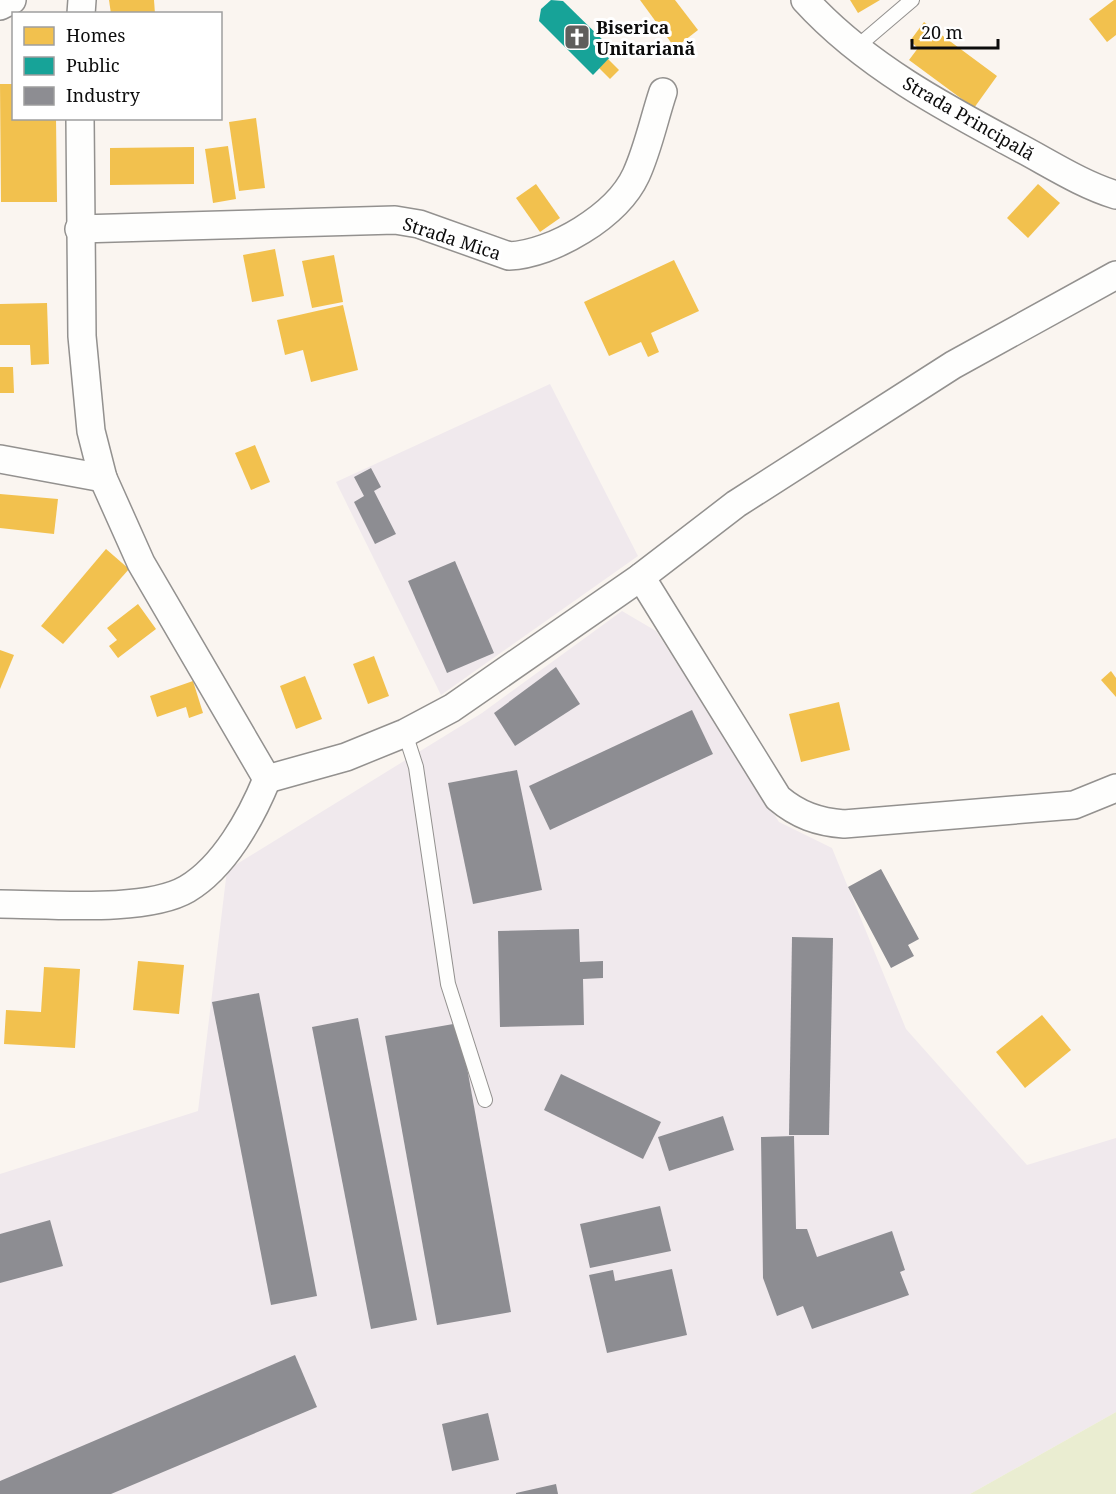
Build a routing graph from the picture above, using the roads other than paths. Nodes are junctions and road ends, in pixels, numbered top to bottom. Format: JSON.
{"nodes":[{"id":1,"x":12,"y":0,"type":"edge"},
{"id":2,"x":805,"y":0,"type":"edge"},
{"id":3,"x":912,"y":0,"type":"edge"},
{"id":4,"x":0,"y":6,"type":"edge"},
{"id":5,"x":858,"y":46,"type":"junction"},
{"id":6,"x":663,"y":92,"type":"dead end"},
{"id":7,"x":80,"y":120,"type":"edge"},
{"id":8,"x":1116,"y":195,"type":"edge"},
{"id":9,"x":79,"y":229,"type":"junction"},
{"id":10,"x":1116,"y":275,"type":"edge"},
{"id":11,"x":0,"y":459,"type":"edge"},
{"id":12,"x":103,"y":478,"type":"junction"},
{"id":13,"x":641,"y":577,"type":"junction"},
{"id":14,"x":405,"y":733,"type":"junction"},
{"id":15,"x":267,"y":779,"type":"junction"},
{"id":16,"x":1116,"y":788,"type":"edge"},
{"id":17,"x":0,"y":904,"type":"edge"},
{"id":18,"x":484,"y":1100,"type":"dead end"}],
"edges":[{"from":1,"to":4,"type":"street"},
{"from":2,"to":5,"type":"street","name":"Strada Principală"},
{"from":3,"to":5,"type":"lane"},
{"from":5,"to":8,"type":"street","name":"Strada Principală"},
{"from":6,"to":9,"type":"street","name":"Strada Mica"},
{"from":7,"to":9,"type":"street"},
{"from":9,"to":12,"type":"street"},
{"from":10,"to":13,"type":"street"},
{"from":11,"to":12,"type":"street"},
{"from":12,"to":15,"type":"street"},
{"from":13,"to":14,"type":"street"},
{"from":13,"to":16,"type":"street"},
{"from":14,"to":15,"type":"street"},
{"from":14,"to":18,"type":"lane"},
{"from":15,"to":17,"type":"street"}]}
